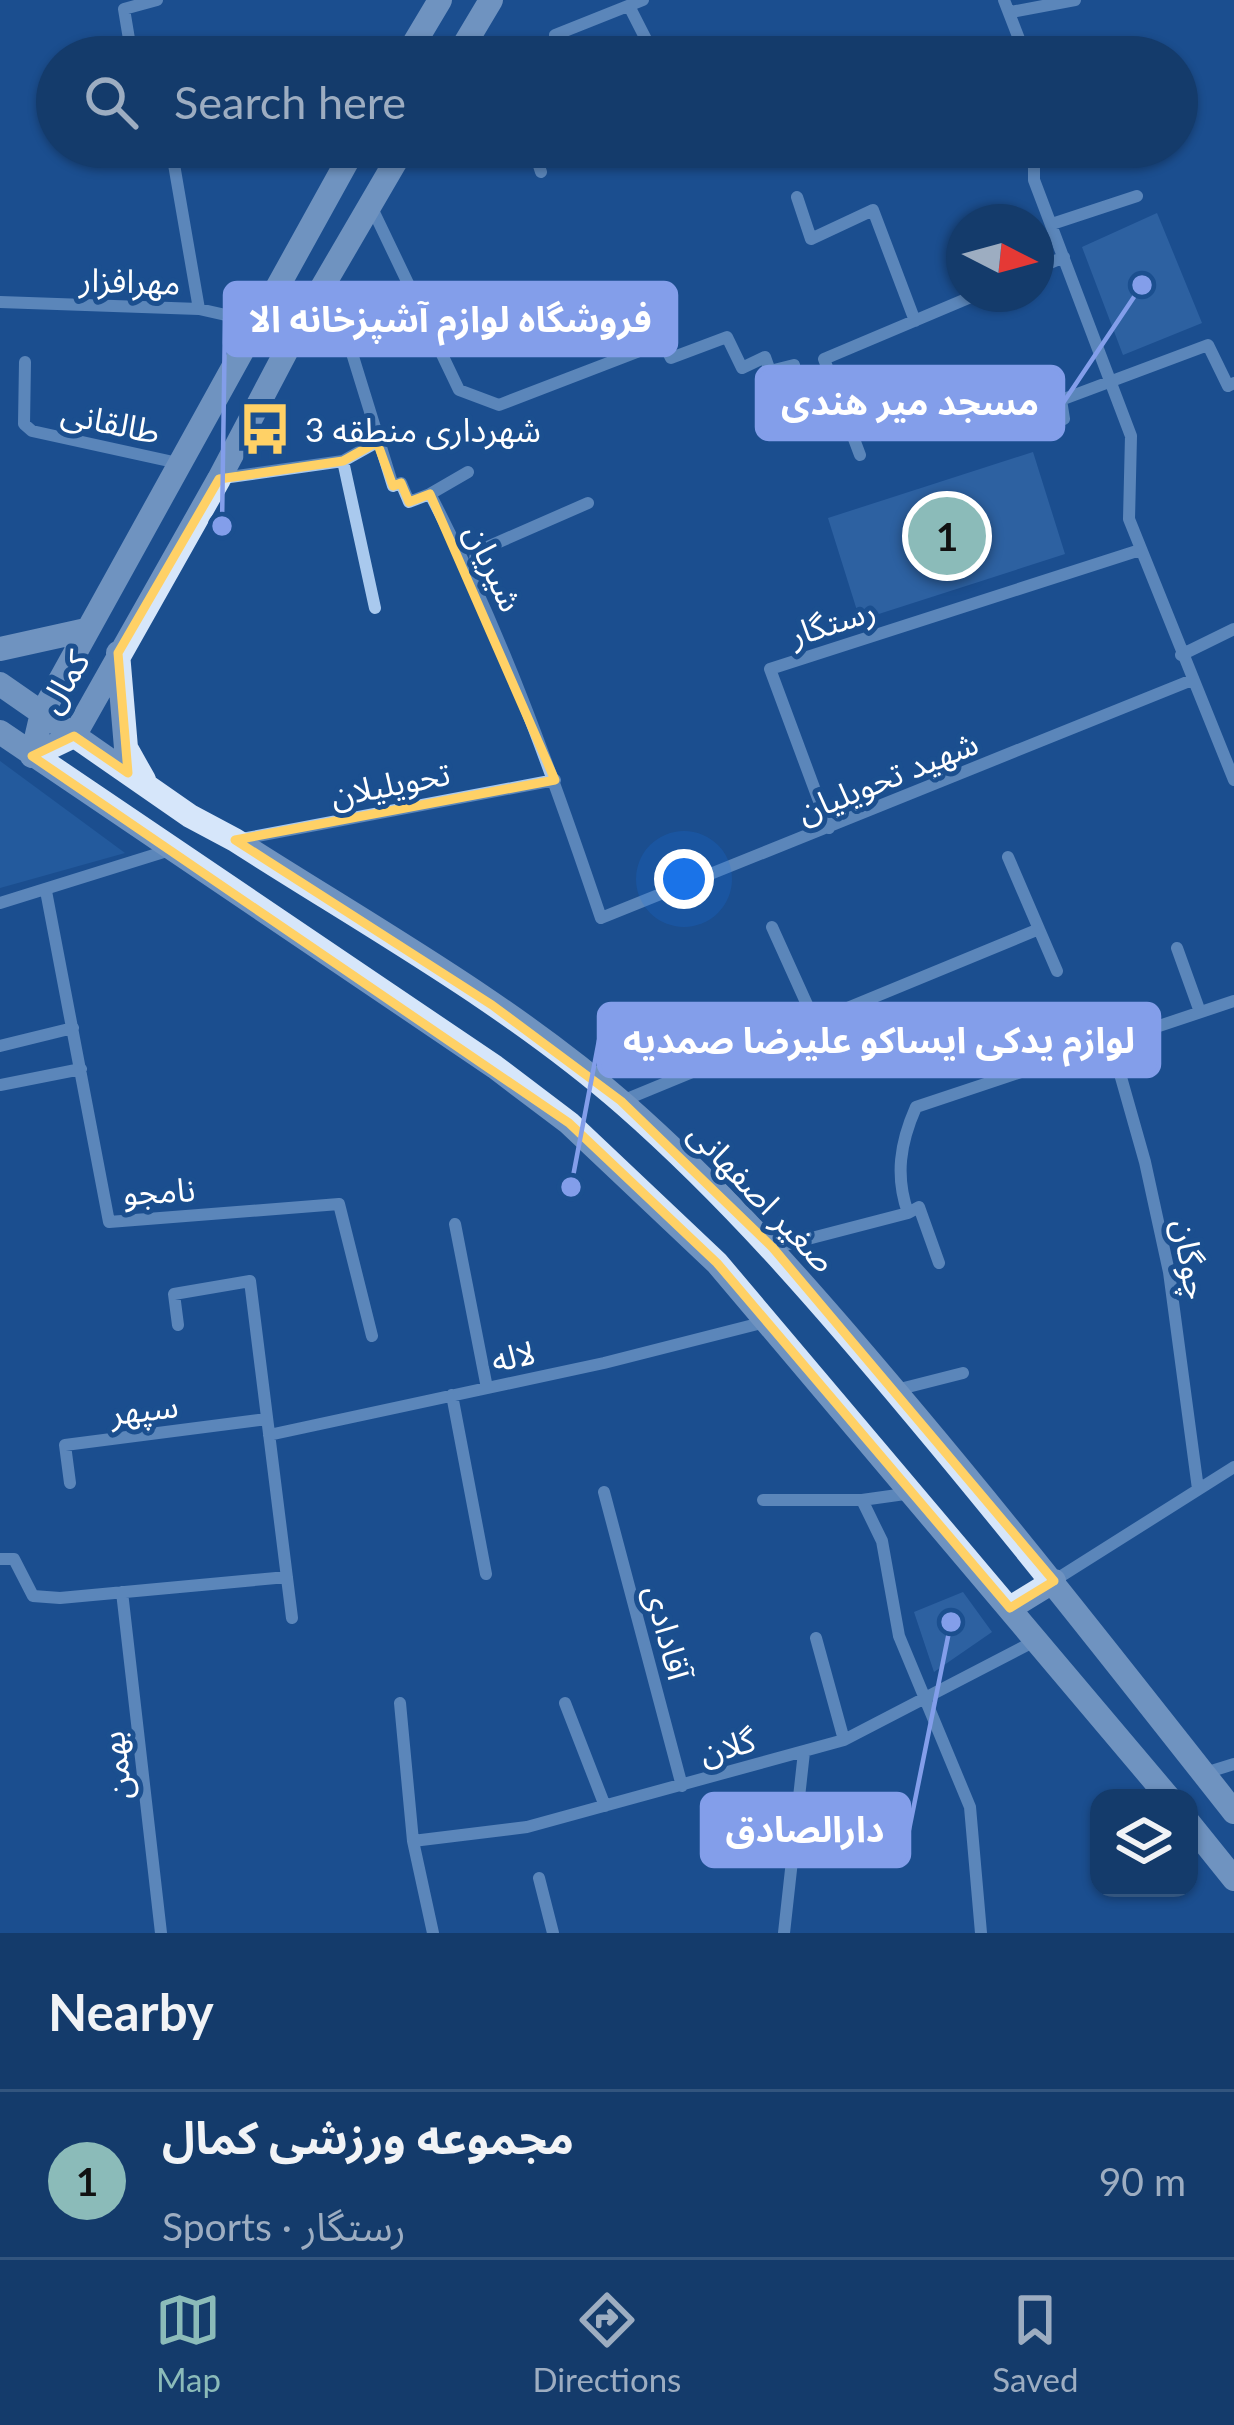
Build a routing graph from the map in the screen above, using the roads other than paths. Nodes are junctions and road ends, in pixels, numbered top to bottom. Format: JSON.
{"nodes":[{"id":1,"x":157,"y":0,"type":"edge"},
{"id":2,"x":440,"y":0,"type":"edge"},
{"id":3,"x":491,"y":0,"type":"edge"},
{"id":4,"x":644,"y":0,"type":"edge"},
{"id":5,"x":1076,"y":0,"type":"edge"},
{"id":6,"x":629,"y":6,"type":"junction"},
{"id":7,"x":1008,"y":6,"type":"edge"},
{"id":8,"x":128,"y":36,"type":"edge"},
{"id":9,"x":419,"y":36,"type":"edge"},
{"id":10,"x":470,"y":36,"type":"edge"},
{"id":11,"x":556,"y":36,"type":"edge"},
{"id":12,"x":644,"y":36,"type":"edge"},
{"id":13,"x":1019,"y":36,"type":"edge"},
{"id":14,"x":175,"y":168,"type":"edge"},
{"id":15,"x":344,"y":168,"type":"edge"},
{"id":16,"x":392,"y":168,"type":"edge"},
{"id":17,"x":540,"y":168,"type":"edge"},
{"id":18,"x":1034,"y":168,"type":"edge"},
{"id":19,"x":541,"y":172,"type":"dead end"},
{"id":20,"x":797,"y":196,"type":"dead end"},
{"id":21,"x":1137,"y":196,"type":"dead end"},
{"id":22,"x":1044,"y":204,"type":"edge"},
{"id":23,"x":370,"y":205,"type":"junction"},
{"id":24,"x":1054,"y":223,"type":"edge"},
{"id":25,"x":1054,"y":230,"type":"edge"},
{"id":26,"x":1064,"y":257,"type":"junction"},
{"id":27,"x":1054,"y":261,"type":"edge"},
{"id":28,"x":328,"y":277,"type":"junction"},
{"id":29,"x":0,"y":302,"type":"edge"},
{"id":30,"x":946,"y":308,"type":"edge"},
{"id":31,"x":199,"y":309,"type":"junction"},
{"id":32,"x":915,"y":321,"type":"junction"},
{"id":33,"x":257,"y":322,"type":"junction"},
{"id":34,"x":25,"y":362,"type":"dead end"},
{"id":35,"x":794,"y":364,"type":"dead end"},
{"id":36,"x":1114,"y":382,"type":"junction"},
{"id":37,"x":1234,"y":383,"type":"edge"},
{"id":38,"x":1064,"y":419,"type":"dead end"},
{"id":39,"x":377,"y":442,"type":"junction"},
{"id":40,"x":860,"y":454,"type":"dead end"},
{"id":41,"x":343,"y":460,"type":"junction"},
{"id":42,"x":178,"y":463,"type":"junction"},
{"id":43,"x":468,"y":472,"type":"dead end"},
{"id":44,"x":219,"y":479,"type":"junction"},
{"id":45,"x":430,"y":494,"type":"junction"},
{"id":46,"x":588,"y":503,"type":"dead end"},
{"id":47,"x":1140,"y":550,"type":"junction"},
{"id":48,"x":473,"y":576,"type":"junction"},
{"id":49,"x":375,"y":608,"type":"dead end"},
{"id":50,"x":1234,"y":629,"type":"edge"},
{"id":51,"x":86,"y":630,"type":"junction"},
{"id":52,"x":0,"y":649,"type":"edge"},
{"id":53,"x":118,"y":653,"type":"junction"},
{"id":54,"x":1181,"y":655,"type":"junction"},
{"id":55,"x":1192,"y":680,"type":"junction"},
{"id":56,"x":0,"y":684,"type":"edge"},
{"id":57,"x":42,"y":713,"type":"junction"},
{"id":58,"x":0,"y":732,"type":"edge"},
{"id":59,"x":74,"y":736,"type":"junction"},
{"id":60,"x":32,"y":756,"type":"junction"},
{"id":61,"x":1234,"y":779,"type":"edge"},
{"id":62,"x":555,"y":780,"type":"junction"},
{"id":63,"x":148,"y":788,"type":"junction"},
{"id":64,"x":829,"y":828,"type":"junction"},
{"id":65,"x":235,"y":840,"type":"junction"},
{"id":66,"x":171,"y":850,"type":"junction"},
{"id":67,"x":1008,"y":857,"type":"dead end"},
{"id":68,"x":46,"y":890,"type":"junction"},
{"id":69,"x":0,"y":903,"type":"edge"},
{"id":70,"x":601,"y":918,"type":"joint"},
{"id":71,"x":772,"y":927,"type":"dead end"},
{"id":72,"x":1039,"y":929,"type":"junction"},
{"id":73,"x":1177,"y":948,"type":"dead end"},
{"id":74,"x":1057,"y":971,"type":"dead end"},
{"id":75,"x":1234,"y":1001,"type":"edge"},
{"id":76,"x":1200,"y":1012,"type":"junction"},
{"id":77,"x":814,"y":1020,"type":"junction"},
{"id":78,"x":73,"y":1028,"type":"junction"},
{"id":79,"x":1112,"y":1042,"type":"junction"},
{"id":80,"x":0,"y":1046,"type":"edge"},
{"id":81,"x":81,"y":1069,"type":"junction"},
{"id":82,"x":0,"y":1085,"type":"edge"},
{"id":83,"x":620,"y":1101,"type":"junction"},
{"id":84,"x":908,"y":1213,"type":"junction"},
{"id":85,"x":454,"y":1224,"type":"dead end"},
{"id":86,"x":773,"y":1248,"type":"junction"},
{"id":87,"x":939,"y":1263,"type":"dead end"},
{"id":88,"x":767,"y":1321,"type":"junction"},
{"id":89,"x":178,"y":1325,"type":"dead end"},
{"id":90,"x":372,"y":1336,"type":"dead end"},
{"id":91,"x":963,"y":1372,"type":"dead end"},
{"id":92,"x":487,"y":1388,"type":"junction"},
{"id":93,"x":895,"y":1390,"type":"junction"},
{"id":94,"x":452,"y":1395,"type":"junction"},
{"id":95,"x":267,"y":1419,"type":"junction"},
{"id":96,"x":269,"y":1435,"type":"junction"},
{"id":97,"x":1234,"y":1467,"type":"edge"},
{"id":98,"x":70,"y":1483,"type":"dead end"},
{"id":99,"x":1198,"y":1490,"type":"junction"},
{"id":100,"x":604,"y":1492,"type":"dead end"},
{"id":101,"x":913,"y":1493,"type":"junction"},
{"id":102,"x":764,"y":1500,"type":"dead end"},
{"id":103,"x":862,"y":1500,"type":"junction"},
{"id":104,"x":0,"y":1559,"type":"edge"},
{"id":105,"x":486,"y":1574,"type":"dead end"},
{"id":106,"x":286,"y":1576,"type":"junction"},
{"id":107,"x":1054,"y":1581,"type":"junction"},
{"id":108,"x":122,"y":1592,"type":"junction"},
{"id":109,"x":1010,"y":1608,"type":"junction"},
{"id":110,"x":292,"y":1618,"type":"dead end"},
{"id":111,"x":816,"y":1638,"type":"dead end"},
{"id":112,"x":1035,"y":1641,"type":"junction"},
{"id":113,"x":927,"y":1699,"type":"junction"},
{"id":114,"x":400,"y":1703,"type":"dead end"},
{"id":115,"x":565,"y":1703,"type":"dead end"},
{"id":116,"x":844,"y":1740,"type":"junction"},
{"id":117,"x":805,"y":1752,"type":"junction"},
{"id":118,"x":1234,"y":1764,"type":"edge"},
{"id":119,"x":1203,"y":1773,"type":"junction"},
{"id":120,"x":682,"y":1786,"type":"junction"},
{"id":121,"x":1161,"y":1789,"type":"edge"},
{"id":122,"x":605,"y":1806,"type":"junction"},
{"id":123,"x":1234,"y":1812,"type":"edge"},
{"id":124,"x":1198,"y":1834,"type":"edge"},
{"id":125,"x":413,"y":1841,"type":"junction"},
{"id":126,"x":539,"y":1878,"type":"dead end"},
{"id":127,"x":1234,"y":1879,"type":"edge"},
{"id":128,"x":161,"y":1933,"type":"edge"},
{"id":129,"x":433,"y":1933,"type":"edge"},
{"id":130,"x":553,"y":1933,"type":"edge"},
{"id":131,"x":784,"y":1933,"type":"edge"},
{"id":132,"x":981,"y":1933,"type":"edge"}],
"edges":[{"from":1,"to":8,"type":"street"},
{"from":2,"to":9,"type":"main road"},
{"from":3,"to":10,"type":"main road"},
{"from":4,"to":6,"type":"street"},
{"from":5,"to":7,"type":"street"},
{"from":6,"to":11,"type":"street"},
{"from":6,"to":12,"type":"street"},
{"from":7,"to":13,"type":"street"},
{"from":14,"to":31,"type":"street"},
{"from":15,"to":33,"type":"main road","name":"کمال"},
{"from":16,"to":23,"type":"main road","name":"کمال"},
{"from":17,"to":19,"type":"street"},
{"from":18,"to":22,"type":"street"},
{"from":20,"to":32,"type":"street"},
{"from":21,"to":24,"type":"street"},
{"from":23,"to":28,"type":"main road","name":"کمال"},
{"from":23,"to":35,"type":"street"},
{"from":25,"to":26,"type":"street"},
{"from":26,"to":27,"type":"street"},
{"from":26,"to":36,"type":"street"},
{"from":28,"to":39,"type":"street","name":"شیریان"},
{"from":28,"to":44,"type":"main road","name":"کمال"},
{"from":29,"to":31,"type":"street","name":"مهرافزار"},
{"from":30,"to":32,"type":"street"},
{"from":31,"to":33,"type":"street","name":"مهرافزار"},
{"from":32,"to":40,"type":"street"},
{"from":33,"to":42,"type":"main road","name":"کمال"},
{"from":34,"to":42,"type":"street","name":"طالقانی"},
{"from":36,"to":37,"type":"street"},
{"from":36,"to":38,"type":"street"},
{"from":36,"to":47,"type":"street"},
{"from":39,"to":41,"type":"street"},
{"from":39,"to":45,"type":"street","name":"شیریان"},
{"from":41,"to":44,"type":"street"},
{"from":41,"to":49,"type":"street"},
{"from":42,"to":51,"type":"main road","name":"کمال"},
{"from":43,"to":45,"type":"street"},
{"from":44,"to":53,"type":"main road","name":"کمال"},
{"from":45,"to":48,"type":"street","name":"شیریان"},
{"from":46,"to":48,"type":"street"},
{"from":47,"to":54,"type":"street"},
{"from":47,"to":64,"type":"street","name":"رستگار"},
{"from":48,"to":62,"type":"street","name":"شیریان"},
{"from":50,"to":54,"type":"street"},
{"from":51,"to":52,"type":"main road"},
{"from":51,"to":57,"type":"main road","name":"کمال"},
{"from":53,"to":59,"type":"main road","name":"کمال"},
{"from":53,"to":63,"type":"main road"},
{"from":54,"to":55,"type":"street"},
{"from":55,"to":61,"type":"street"},
{"from":55,"to":64,"type":"street","name":"شهید تحویلیان"},
{"from":56,"to":57,"type":"main road","name":"صغیر اصفهانی"},
{"from":57,"to":59,"type":"main road","name":"صغیر اصفهانی"},
{"from":57,"to":60,"type":"main road","name":"کمال"},
{"from":58,"to":60,"type":"main road"},
{"from":59,"to":60,"type":"main road","name":"کمال"},
{"from":59,"to":63,"type":"main road","name":"صغیر اصفهانی"},
{"from":60,"to":66,"type":"main road"},
{"from":62,"to":65,"type":"street","name":"تحویلیلان"},
{"from":62,"to":70,"type":"street","name":"شیریان"},
{"from":63,"to":65,"type":"main road","name":"صغیر اصفهانی"},
{"from":64,"to":70,"type":"street","name":"شهید تحویلیان"},
{"from":65,"to":83,"type":"main road","name":"صغیر اصفهانی"},
{"from":66,"to":68,"type":"street"},
{"from":66,"to":88,"type":"main road"},
{"from":67,"to":72,"type":"street"},
{"from":68,"to":69,"type":"street"},
{"from":68,"to":78,"type":"street","name":"نامجو"},
{"from":71,"to":77,"type":"street"},
{"from":72,"to":74,"type":"street"},
{"from":72,"to":77,"type":"street"},
{"from":73,"to":76,"type":"street"},
{"from":75,"to":76,"type":"street"},
{"from":76,"to":79,"type":"street"},
{"from":77,"to":83,"type":"street"},
{"from":78,"to":80,"type":"street"},
{"from":78,"to":81,"type":"street","name":"نامجو"},
{"from":79,"to":84,"type":"street"},
{"from":79,"to":99,"type":"street","name":"چوگان"},
{"from":81,"to":82,"type":"street"},
{"from":81,"to":90,"type":"street","name":"نامجو"},
{"from":83,"to":86,"type":"main road","name":"صغیر اصفهانی"},
{"from":84,"to":86,"type":"street"},
{"from":84,"to":87,"type":"street"},
{"from":85,"to":92,"type":"street"},
{"from":86,"to":93,"type":"main road","name":"صغیر اصفهانی"},
{"from":88,"to":92,"type":"street","name":"لاله"},
{"from":88,"to":101,"type":"main road"},
{"from":89,"to":95,"type":"street"},
{"from":91,"to":93,"type":"street"},
{"from":92,"to":94,"type":"street","name":"لاله"},
{"from":93,"to":107,"type":"main road","name":"صغیر اصفهانی"},
{"from":94,"to":96,"type":"street","name":"لاله"},
{"from":94,"to":105,"type":"street"},
{"from":95,"to":96,"type":"street"},
{"from":95,"to":98,"type":"street","name":"سپهر"},
{"from":96,"to":106,"type":"street"},
{"from":97,"to":99,"type":"street"},
{"from":99,"to":107,"type":"street"},
{"from":100,"to":120,"type":"street","name":"آقادادی"},
{"from":101,"to":103,"type":"street"},
{"from":101,"to":109,"type":"main road"},
{"from":102,"to":103,"type":"street"},
{"from":103,"to":113,"type":"street"},
{"from":104,"to":108,"type":"street"},
{"from":106,"to":108,"type":"street"},
{"from":106,"to":110,"type":"street"},
{"from":107,"to":109,"type":"main road"},
{"from":107,"to":119,"type":"main road","name":"صغیر اصفهانی"},
{"from":108,"to":128,"type":"street","name":"بهمن"},
{"from":109,"to":112,"type":"main road"},
{"from":111,"to":116,"type":"street"},
{"from":112,"to":113,"type":"street","name":"گلان"},
{"from":112,"to":121,"type":"main road"},
{"from":113,"to":116,"type":"street","name":"گلان"},
{"from":113,"to":132,"type":"street"},
{"from":114,"to":125,"type":"street"},
{"from":115,"to":122,"type":"street"},
{"from":116,"to":117,"type":"street","name":"گلان"},
{"from":117,"to":120,"type":"street","name":"گلان"},
{"from":117,"to":131,"type":"street"},
{"from":118,"to":119,"type":"street"},
{"from":119,"to":123,"type":"main road","name":"صغیر اصفهانی"},
{"from":120,"to":122,"type":"street","name":"گلان"},
{"from":122,"to":125,"type":"street","name":"گلان"},
{"from":124,"to":127,"type":"main road"},
{"from":125,"to":129,"type":"street"},
{"from":126,"to":130,"type":"street"}]}
